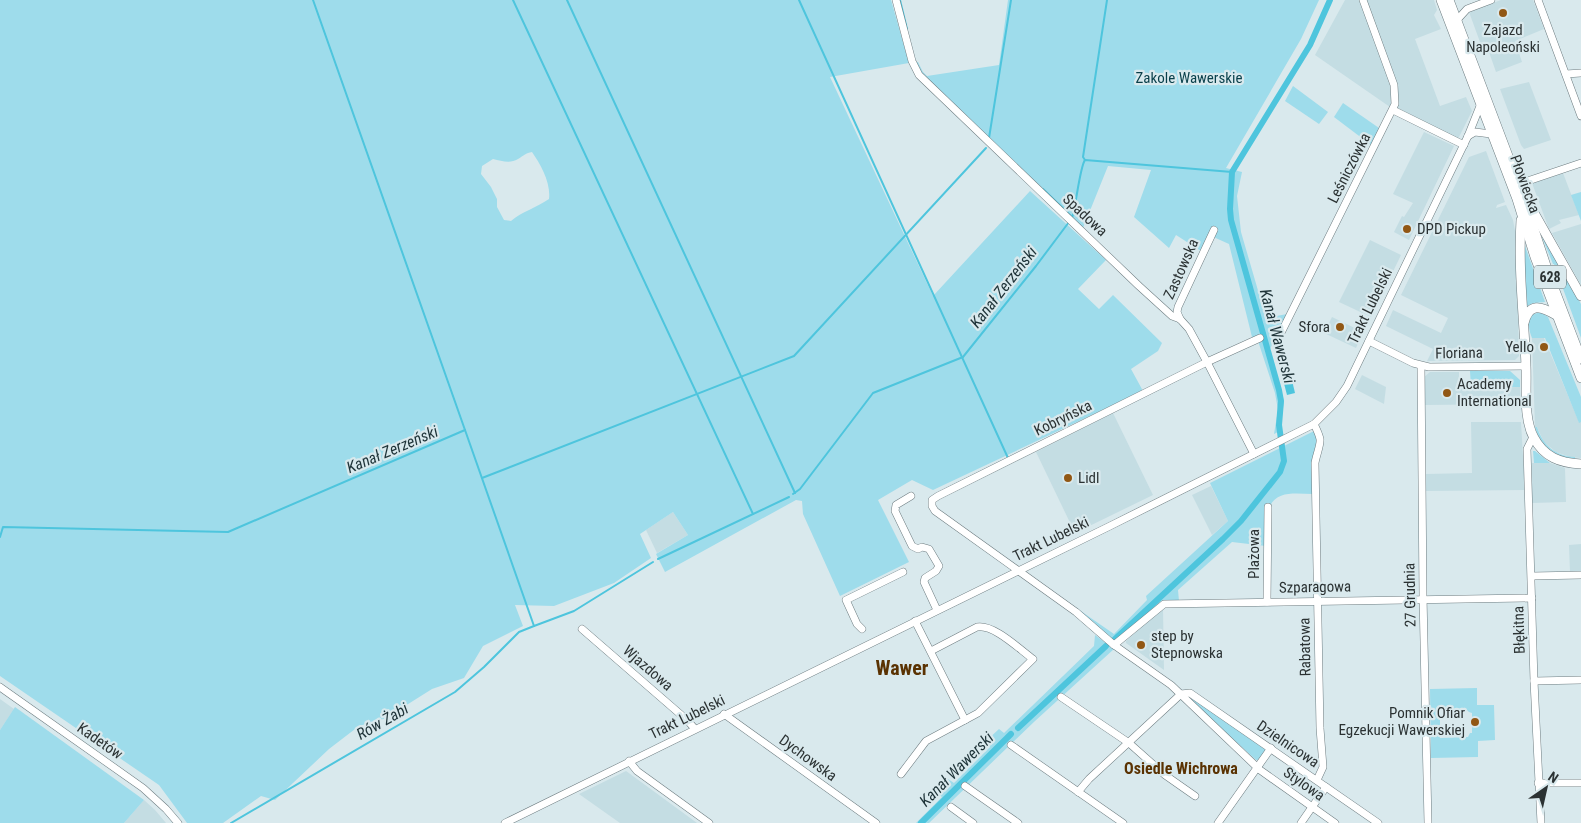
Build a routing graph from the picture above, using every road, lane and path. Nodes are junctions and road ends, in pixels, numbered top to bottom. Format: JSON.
{"nodes":[{"id":1,"x":896,"y":0,"type":"edge"},
{"id":2,"x":1363,"y":0,"type":"edge"},
{"id":3,"x":1441,"y":0,"type":"edge"},
{"id":4,"x":1449,"y":0,"type":"edge"},
{"id":5,"x":1491,"y":0,"type":"edge"},
{"id":6,"x":1538,"y":0,"type":"edge"},
{"id":7,"x":1457,"y":20,"type":"junction"},
{"id":8,"x":1581,"y":73,"type":"edge"},
{"id":9,"x":1566,"y":74,"type":"junction"},
{"id":10,"x":1480,"y":106,"type":"junction"},
{"id":11,"x":1393,"y":110,"type":"junction"},
{"id":12,"x":1581,"y":116,"type":"edge"},
{"id":13,"x":1491,"y":134,"type":"junction"},
{"id":14,"x":1468,"y":136,"type":"junction"},
{"id":15,"x":1464,"y":145,"type":"junction"},
{"id":16,"x":1581,"y":163,"type":"edge"},
{"id":17,"x":1519,"y":184,"type":"junction"},
{"id":18,"x":1522,"y":193,"type":"junction"},
{"id":19,"x":1521,"y":213,"type":"junction"},
{"id":20,"x":1214,"y":230,"type":"dead end"},
{"id":21,"x":1581,"y":296,"type":"edge"},
{"id":22,"x":1556,"y":315,"type":"junction"},
{"id":23,"x":1180,"y":319,"type":"junction"},
{"id":24,"x":1523,"y":326,"type":"junction"},
{"id":25,"x":1260,"y":338,"type":"dead end"},
{"id":26,"x":1277,"y":341,"type":"dead end"},
{"id":27,"x":1368,"y":341,"type":"junction"},
{"id":28,"x":1581,"y":359,"type":"edge"},
{"id":29,"x":1208,"y":362,"type":"junction"},
{"id":30,"x":1421,"y":366,"type":"junction"},
{"id":31,"x":1526,"y":366,"type":"junction"},
{"id":32,"x":1581,"y":378,"type":"edge"},
{"id":33,"x":1314,"y":424,"type":"junction"},
{"id":34,"x":1533,"y":437,"type":"junction"},
{"id":35,"x":1254,"y":454,"type":"junction"},
{"id":36,"x":1581,"y":464,"type":"edge"},
{"id":37,"x":911,"y":496,"type":"dead end"},
{"id":38,"x":1268,"y":507,"type":"dead end"},
{"id":39,"x":1018,"y":570,"type":"junction"},
{"id":40,"x":903,"y":572,"type":"dead end"},
{"id":41,"x":1581,"y":574,"type":"edge"},
{"id":42,"x":1532,"y":576,"type":"junction"},
{"id":43,"x":1532,"y":598,"type":"junction"},
{"id":44,"x":1423,"y":599,"type":"junction"},
{"id":45,"x":1318,"y":601,"type":"junction"},
{"id":46,"x":1267,"y":602,"type":"junction"},
{"id":47,"x":937,"y":610,"type":"junction"},
{"id":48,"x":915,"y":621,"type":"junction"},
{"id":49,"x":582,"y":629,"type":"dead end"},
{"id":50,"x":862,"y":629,"type":"dead end"},
{"id":51,"x":1114,"y":645,"type":"junction"},
{"id":52,"x":931,"y":651,"type":"junction"},
{"id":53,"x":1581,"y":680,"type":"edge"},
{"id":54,"x":1534,"y":682,"type":"junction"},
{"id":55,"x":0,"y":687,"type":"edge"},
{"id":56,"x":1181,"y":694,"type":"junction"},
{"id":57,"x":1061,"y":697,"type":"dead end"},
{"id":58,"x":724,"y":714,"type":"junction"},
{"id":59,"x":965,"y":720,"type":"junction"},
{"id":60,"x":695,"y":729,"type":"junction"},
{"id":61,"x":1129,"y":743,"type":"junction"},
{"id":62,"x":1011,"y":745,"type":"dead end"},
{"id":63,"x":1271,"y":748,"type":"junction"},
{"id":64,"x":629,"y":761,"type":"junction"},
{"id":65,"x":1258,"y":768,"type":"junction"},
{"id":66,"x":901,"y":774,"type":"dead end"},
{"id":67,"x":1317,"y":780,"type":"junction"},
{"id":68,"x":1538,"y":783,"type":"junction"},
{"id":69,"x":1581,"y":783,"type":"edge"},
{"id":70,"x":965,"y":786,"type":"dead end"},
{"id":71,"x":1326,"y":787,"type":"junction"},
{"id":72,"x":1078,"y":792,"type":"junction"},
{"id":73,"x":1195,"y":796,"type":"dead end"},
{"id":74,"x":1312,"y":807,"type":"junction"},
{"id":75,"x":951,"y":808,"type":"dead end"},
{"id":76,"x":178,"y":823,"type":"edge"},
{"id":77,"x":505,"y":823,"type":"edge"},
{"id":78,"x":708,"y":823,"type":"edge"},
{"id":79,"x":876,"y":823,"type":"edge"},
{"id":80,"x":974,"y":823,"type":"edge"},
{"id":81,"x":1018,"y":823,"type":"edge"},
{"id":82,"x":1122,"y":823,"type":"edge"},
{"id":83,"x":1218,"y":823,"type":"edge"},
{"id":84,"x":1301,"y":823,"type":"edge"},
{"id":85,"x":1335,"y":823,"type":"edge"},
{"id":86,"x":1378,"y":823,"type":"edge"},
{"id":87,"x":1428,"y":823,"type":"edge"},
{"id":88,"x":1541,"y":823,"type":"edge"}],
"edges":[{"from":1,"to":23,"type":"street","name":"Spadowa"},
{"from":2,"to":11,"type":"street","name":"Leśniczówka"},
{"from":3,"to":10,"type":"main road","name":"Płowiecka","number":"628"},
{"from":4,"to":7,"type":"main road","name":"Płowiecka"},
{"from":5,"to":7,"type":"street"},
{"from":6,"to":9,"type":"street"},
{"from":7,"to":17,"type":"main road","name":"Płowiecka"},
{"from":8,"to":9,"type":"street"},
{"from":9,"to":12,"type":"street"},
{"from":10,"to":13,"type":"main road","name":"Płowiecka","number":"628"},
{"from":10,"to":14,"type":"street","name":"Trakt Lubelski"},
{"from":11,"to":15,"type":"street"},
{"from":11,"to":26,"type":"street","name":"Leśniczówka"},
{"from":13,"to":14,"type":"street"},
{"from":13,"to":19,"type":"main road","name":"Płowiecka","number":"628"},
{"from":14,"to":15,"type":"street","name":"Trakt Lubelski"},
{"from":15,"to":27,"type":"street","name":"Trakt Lubelski"},
{"from":16,"to":17,"type":"street"},
{"from":17,"to":18,"type":"main road","name":"Płowiecka"},
{"from":18,"to":21,"type":"main road"},
{"from":18,"to":28,"type":"main road","name":"Płowiecka","number":"628"},
{"from":19,"to":22,"type":"main road","name":"Płowiecka","number":"628"},
{"from":19,"to":24,"type":"main road"},
{"from":20,"to":23,"type":"street","name":"Zastowska"},
{"from":22,"to":24,"type":"main road"},
{"from":22,"to":32,"type":"main road","name":"Płowiecka","number":"628"},
{"from":23,"to":29,"type":"street","name":"Spadowa"},
{"from":24,"to":31,"type":"main road"},
{"from":25,"to":29,"type":"street"},
{"from":27,"to":30,"type":"street","name":"Floriana"},
{"from":27,"to":33,"type":"street","name":"Trakt Lubelski"},
{"from":29,"to":35,"type":"street","name":"Spadowa"},
{"from":29,"to":39,"type":"street","name":"Kobryńska"},
{"from":30,"to":31,"type":"street","name":"Floriana"},
{"from":30,"to":44,"type":"street","name":"27 Grudnia"},
{"from":31,"to":34,"type":"main road"},
{"from":33,"to":35,"type":"street","name":"Trakt Lubelski"},
{"from":33,"to":45,"type":"street","name":"Rabatowa"},
{"from":34,"to":36,"type":"main road"},
{"from":34,"to":42,"type":"street","name":"Błękitna"},
{"from":35,"to":39,"type":"street","name":"Trakt Lubelski"},
{"from":37,"to":47,"type":"street"},
{"from":38,"to":46,"type":"street","name":"Plażowa"},
{"from":39,"to":47,"type":"street","name":"Trakt Lubelski"},
{"from":39,"to":51,"type":"street"},
{"from":40,"to":50,"type":"street"},
{"from":41,"to":42,"type":"street"},
{"from":42,"to":43,"type":"street","name":"Błękitna"},
{"from":43,"to":44,"type":"street","name":"Szparagowa"},
{"from":43,"to":54,"type":"street","name":"Błękitna"},
{"from":44,"to":45,"type":"street","name":"Szparagowa"},
{"from":44,"to":87,"type":"street","name":"27 Grudnia"},
{"from":45,"to":46,"type":"street","name":"Szparagowa"},
{"from":45,"to":67,"type":"street","name":"Rabatowa"},
{"from":46,"to":51,"type":"street","name":"Szparagowa"},
{"from":47,"to":48,"type":"street","name":"Trakt Lubelski"},
{"from":48,"to":52,"type":"street"},
{"from":48,"to":58,"type":"street","name":"Trakt Lubelski"},
{"from":49,"to":60,"type":"street","name":"Wjazdowa"},
{"from":51,"to":56,"type":"street"},
{"from":52,"to":59,"type":"street"},
{"from":52,"to":59,"type":"street"},
{"from":53,"to":54,"type":"street"},
{"from":54,"to":68,"type":"street","name":"Błękitna"},
{"from":55,"to":76,"type":"street","name":"Kadetów"},
{"from":56,"to":61,"type":"street"},
{"from":56,"to":63,"type":"street","name":"Dzielnicowa"},
{"from":56,"to":65,"type":"street","name":"Stylowa"},
{"from":57,"to":61,"type":"street"},
{"from":58,"to":60,"type":"street","name":"Trakt Lubelski"},
{"from":58,"to":79,"type":"street","name":"Dychowska"},
{"from":59,"to":66,"type":"street"},
{"from":60,"to":64,"type":"street","name":"Trakt Lubelski"},
{"from":61,"to":72,"type":"street"},
{"from":61,"to":73,"type":"street"},
{"from":62,"to":72,"type":"street"},
{"from":63,"to":65,"type":"street"},
{"from":63,"to":67,"type":"street","name":"Dzielnicowa"},
{"from":64,"to":77,"type":"street","name":"Trakt Lubelski"},
{"from":64,"to":78,"type":"street"},
{"from":65,"to":74,"type":"street","name":"Stylowa"},
{"from":65,"to":83,"type":"street"},
{"from":67,"to":71,"type":"street","name":"Dzielnicowa"},
{"from":68,"to":69,"type":"street"},
{"from":68,"to":88,"type":"street","name":"Błękitna"},
{"from":70,"to":81,"type":"street"},
{"from":71,"to":74,"type":"street"},
{"from":71,"to":86,"type":"street","name":"Dzielnicowa"},
{"from":72,"to":82,"type":"street"},
{"from":74,"to":84,"type":"street"},
{"from":74,"to":85,"type":"street","name":"Stylowa"},
{"from":75,"to":80,"type":"street"}]}
